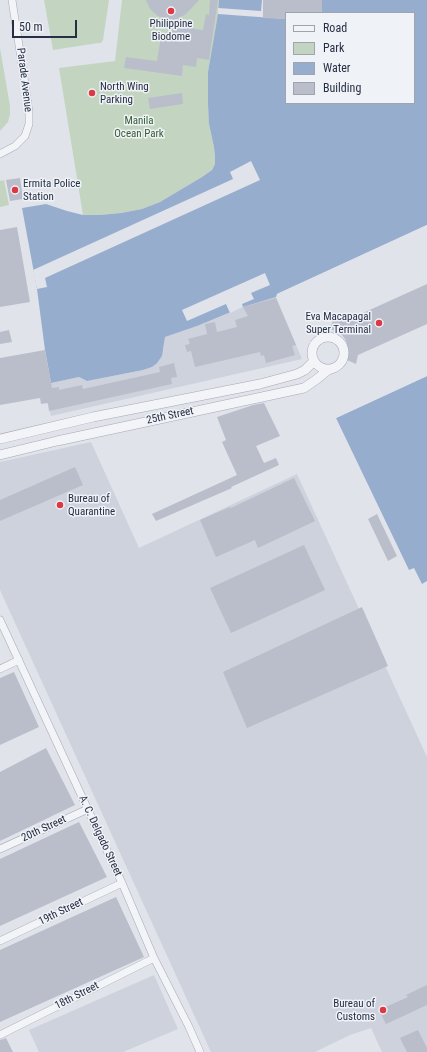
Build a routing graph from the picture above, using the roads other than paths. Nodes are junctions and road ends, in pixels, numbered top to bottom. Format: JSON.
{"nodes":[{"id":1,"x":12,"y":0,"type":"edge"},
{"id":2,"x":0,"y":154,"type":"edge"},
{"id":3,"x":314,"y":361,"type":"junction"},
{"id":4,"x":334,"y":368,"type":"junction"},
{"id":5,"x":38,"y":430,"type":"junction"},
{"id":6,"x":0,"y":439,"type":"edge"},
{"id":7,"x":41,"y":444,"type":"junction"},
{"id":8,"x":0,"y":454,"type":"edge"},
{"id":9,"x":0,"y":620,"type":"edge"},
{"id":10,"x":19,"y":660,"type":"junction"},
{"id":11,"x":0,"y":669,"type":"edge"},
{"id":12,"x":88,"y":808,"type":"junction"},
{"id":13,"x":0,"y":849,"type":"edge"},
{"id":14,"x":122,"y":883,"type":"junction"},
{"id":15,"x":0,"y":942,"type":"edge"},
{"id":16,"x":154,"y":958,"type":"junction"},
{"id":17,"x":0,"y":1035,"type":"edge"},
{"id":18,"x":200,"y":1052,"type":"edge"}],
"edges":[{"from":1,"to":2,"type":"street","name":"Parade Avenue"},
{"from":3,"to":4,"type":"street"},
{"from":3,"to":4,"type":"street","name":"25th Street"},
{"from":3,"to":5,"type":"street","name":"25th Street"},
{"from":4,"to":7,"type":"street","name":"25th Street"},
{"from":5,"to":6,"type":"street","name":"25th Street"},
{"from":5,"to":7,"type":"street"},
{"from":7,"to":8,"type":"street","name":"25th Street"},
{"from":9,"to":10,"type":"street","name":"A. C. Delgado Street"},
{"from":10,"to":11,"type":"street"},
{"from":10,"to":12,"type":"street","name":"A. C. Delgado Street"},
{"from":12,"to":13,"type":"street","name":"20th Street"},
{"from":12,"to":14,"type":"street","name":"A. C. Delgado Street"},
{"from":14,"to":15,"type":"street","name":"19th Street"},
{"from":14,"to":16,"type":"street","name":"A. C. Delgado Street"},
{"from":16,"to":17,"type":"street","name":"18th Street"},
{"from":16,"to":18,"type":"street","name":"A. C. Delgado Street"}]}
